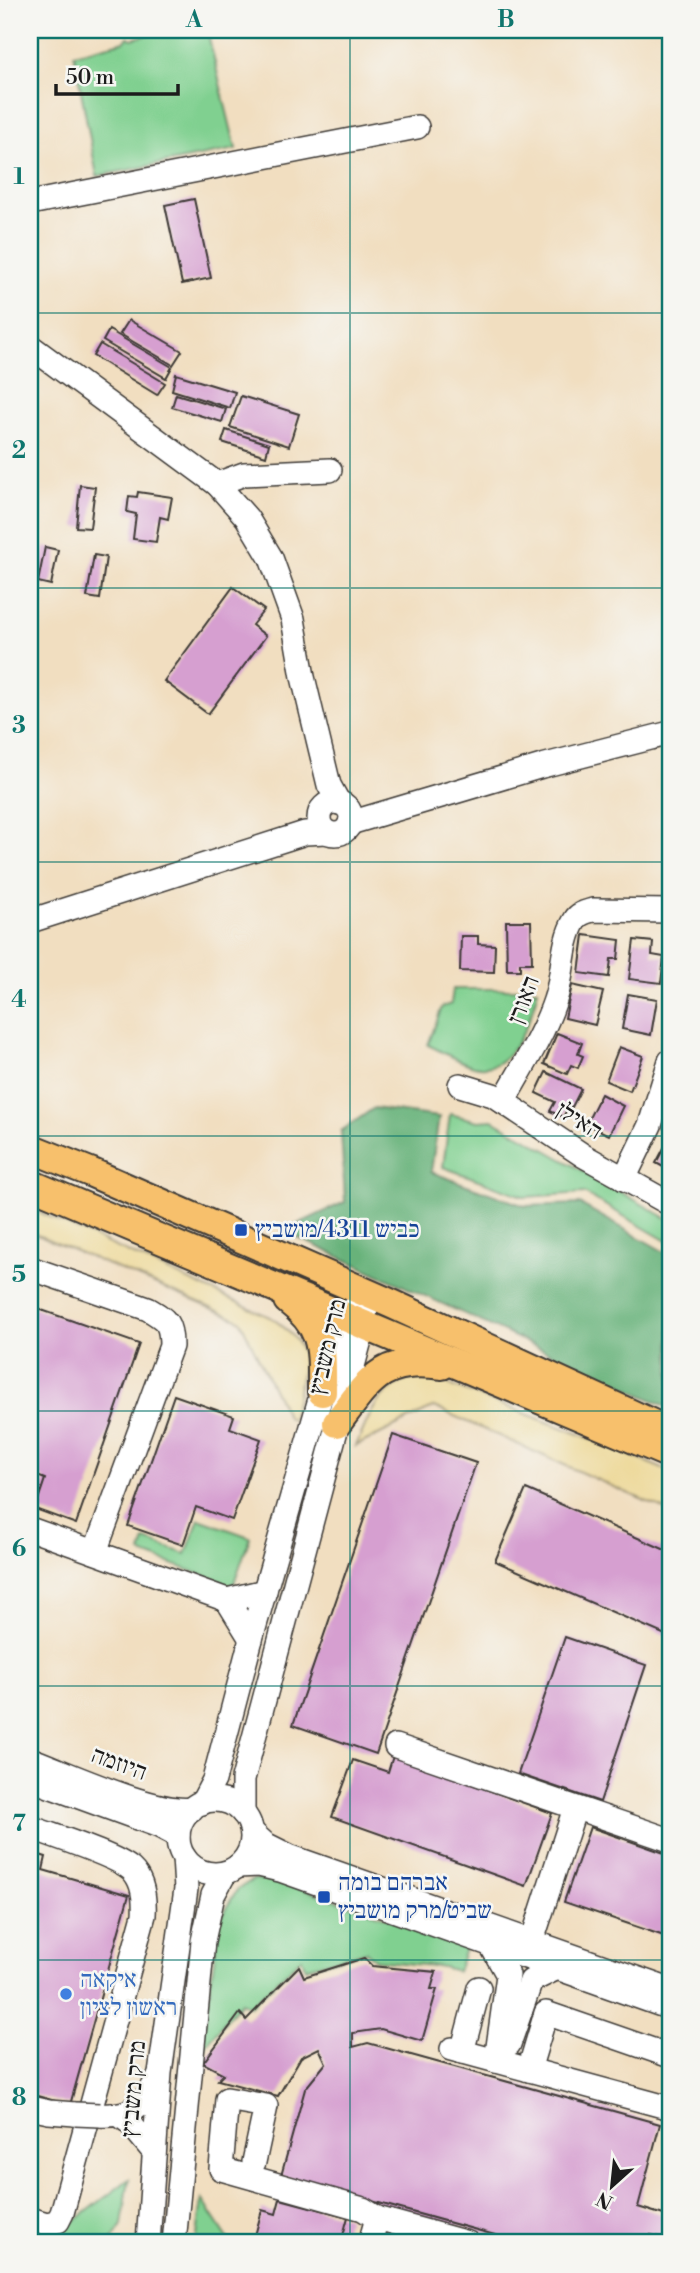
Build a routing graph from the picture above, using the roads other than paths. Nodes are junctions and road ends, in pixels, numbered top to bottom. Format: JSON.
{"nodes":[{"id":1,"x":417,"y":127,"type":"dead end"},
{"id":2,"x":30,"y":202,"type":"edge"},
{"id":3,"x":30,"y":346,"type":"edge"},
{"id":4,"x":330,"y":470,"type":"dead end"},
{"id":5,"x":217,"y":484,"type":"junction"},
{"id":6,"x":670,"y":733,"type":"edge"},
{"id":7,"x":334,"y":814,"type":"junction"},
{"id":8,"x":670,"y":911,"type":"edge"},
{"id":9,"x":30,"y":921,"type":"edge"},
{"id":10,"x":670,"y":1061,"type":"edge"},
{"id":11,"x":460,"y":1085,"type":"dead end"},
{"id":12,"x":503,"y":1102,"type":"junction"},
{"id":13,"x":30,"y":1148,"type":"edge"},
{"id":14,"x":624,"y":1179,"type":"junction"},
{"id":15,"x":30,"y":1184,"type":"edge"},
{"id":16,"x":670,"y":1204,"type":"edge"},
{"id":17,"x":30,"y":1268,"type":"edge"},
{"id":18,"x":272,"y":1288,"type":"junction"},
{"id":19,"x":367,"y":1294,"type":"junction"},
{"id":20,"x":355,"y":1321,"type":"junction"},
{"id":21,"x":467,"y":1368,"type":"junction"},
{"id":22,"x":322,"y":1392,"type":"junction"},
{"id":23,"x":337,"y":1423,"type":"junction"},
{"id":24,"x":670,"y":1432,"type":"edge"},
{"id":25,"x":670,"y":1454,"type":"edge"},
{"id":26,"x":30,"y":1529,"type":"edge"},
{"id":27,"x":95,"y":1552,"type":"junction"},
{"id":28,"x":265,"y":1591,"type":"junction"},
{"id":29,"x":226,"y":1600,"type":"junction"},
{"id":30,"x":251,"y":1639,"type":"junction"},
{"id":31,"x":396,"y":1746,"type":"dead end"},
{"id":32,"x":30,"y":1759,"type":"edge"},
{"id":33,"x":30,"y":1779,"type":"edge"},
{"id":34,"x":197,"y":1806,"type":"junction"},
{"id":35,"x":575,"y":1808,"type":"junction"},
{"id":36,"x":247,"y":1823,"type":"junction"},
{"id":37,"x":30,"y":1827,"type":"edge"},
{"id":38,"x":670,"y":1840,"type":"edge"},
{"id":39,"x":181,"y":1846,"type":"junction"},
{"id":40,"x":232,"y":1869,"type":"junction"},
{"id":41,"x":532,"y":1941,"type":"junction"},
{"id":42,"x":491,"y":1945,"type":"junction"},
{"id":43,"x":557,"y":1968,"type":"junction"},
{"id":44,"x":479,"y":1988,"type":"dead end"},
{"id":45,"x":670,"y":1990,"type":"edge"},
{"id":46,"x":670,"y":2008,"type":"edge"},
{"id":47,"x":670,"y":2056,"type":"edge"},
{"id":48,"x":496,"y":2061,"type":"junction"},
{"id":49,"x":529,"y":2070,"type":"junction"},
{"id":50,"x":160,"y":2073,"type":"junction"},
{"id":51,"x":189,"y":2092,"type":"junction"},
{"id":52,"x":227,"y":2099,"type":"junction"},
{"id":53,"x":30,"y":2108,"type":"edge"},
{"id":54,"x":670,"y":2109,"type":"edge"},
{"id":55,"x":111,"y":2115,"type":"junction"},
{"id":56,"x":155,"y":2152,"type":"junction"},
{"id":57,"x":254,"y":2162,"type":"dead end"},
{"id":58,"x":150,"y":2214,"type":"junction"},
{"id":59,"x":377,"y":2218,"type":"junction"},
{"id":60,"x":30,"y":2219,"type":"edge"},
{"id":61,"x":176,"y":2241,"type":"edge"},
{"id":62,"x":140,"y":2243,"type":"edge"},
{"id":63,"x":148,"y":2243,"type":"edge"},
{"id":64,"x":370,"y":2243,"type":"edge"},
{"id":65,"x":468,"y":2243,"type":"edge"}],
"edges":[{"from":1,"to":2,"type":"street"},
{"from":3,"to":5,"type":"street"},
{"from":4,"to":5,"type":"street"},
{"from":5,"to":7,"type":"street"},
{"from":6,"to":7,"type":"street"},
{"from":7,"to":9,"type":"street"},
{"from":8,"to":12,"type":"street","name":"האורן"},
{"from":10,"to":14,"type":"street"},
{"from":11,"to":12,"type":"street","name":"האילן"},
{"from":12,"to":14,"type":"street","name":"האילן"},
{"from":13,"to":19,"type":"main road"},
{"from":14,"to":16,"type":"street","name":"האילן"},
{"from":15,"to":18,"type":"main road"},
{"from":17,"to":27,"type":"street"},
{"from":18,"to":20,"type":"main road"},
{"from":18,"to":22,"type":"main road"},
{"from":19,"to":20,"type":"street","name":"מרק משביץ"},
{"from":19,"to":24,"type":"main road"},
{"from":20,"to":21,"type":"main road"},
{"from":20,"to":22,"type":"street","name":"מרק משביץ"},
{"from":20,"to":23,"type":"street","name":"מרק משביץ"},
{"from":21,"to":23,"type":"main road"},
{"from":21,"to":25,"type":"main road"},
{"from":22,"to":28,"type":"street","name":"מרק משביץ"},
{"from":23,"to":36,"type":"street","name":"מרק משביץ"},
{"from":26,"to":27,"type":"street"},
{"from":27,"to":29,"type":"street"},
{"from":28,"to":29,"type":"street"},
{"from":28,"to":30,"type":"street","name":"מרק משביץ"},
{"from":29,"to":30,"type":"street"},
{"from":30,"to":34,"type":"street","name":"מרק משביץ"},
{"from":31,"to":35,"type":"street"},
{"from":32,"to":34,"type":"street","name":"היוזמה"},
{"from":33,"to":39,"type":"street","name":"היוזמה"},
{"from":34,"to":36,"type":"street"},
{"from":34,"to":39,"type":"street","name":"מרק משביץ"},
{"from":35,"to":38,"type":"street"},
{"from":35,"to":41,"type":"street"},
{"from":36,"to":40,"type":"street","name":"מרק משביץ"},
{"from":36,"to":41,"type":"street"},
{"from":37,"to":60,"type":"street"},
{"from":39,"to":40,"type":"street"},
{"from":39,"to":50,"type":"street","name":"מרק משביץ"},
{"from":40,"to":42,"type":"street"},
{"from":40,"to":51,"type":"street","name":"מרק משביץ"},
{"from":41,"to":45,"type":"street"},
{"from":42,"to":43,"type":"street"},
{"from":42,"to":48,"type":"street"},
{"from":43,"to":46,"type":"street"},
{"from":43,"to":48,"type":"street"},
{"from":44,"to":48,"type":"street"},
{"from":47,"to":49,"type":"street"},
{"from":48,"to":49,"type":"street"},
{"from":49,"to":54,"type":"street"},
{"from":50,"to":55,"type":"street"},
{"from":50,"to":56,"type":"street","name":"מרק משביץ"},
{"from":51,"to":52,"type":"street"},
{"from":51,"to":61,"type":"street","name":"מרק משביץ"},
{"from":52,"to":57,"type":"street"},
{"from":52,"to":59,"type":"street"},
{"from":53,"to":55,"type":"street","bridge":true},
{"from":55,"to":56,"type":"street"},
{"from":56,"to":58,"type":"street","name":"מרק משביץ"},
{"from":58,"to":62,"type":"street"},
{"from":58,"to":63,"type":"street","name":"מרק משביץ"},
{"from":59,"to":64,"type":"street"},
{"from":59,"to":65,"type":"street"}]}
